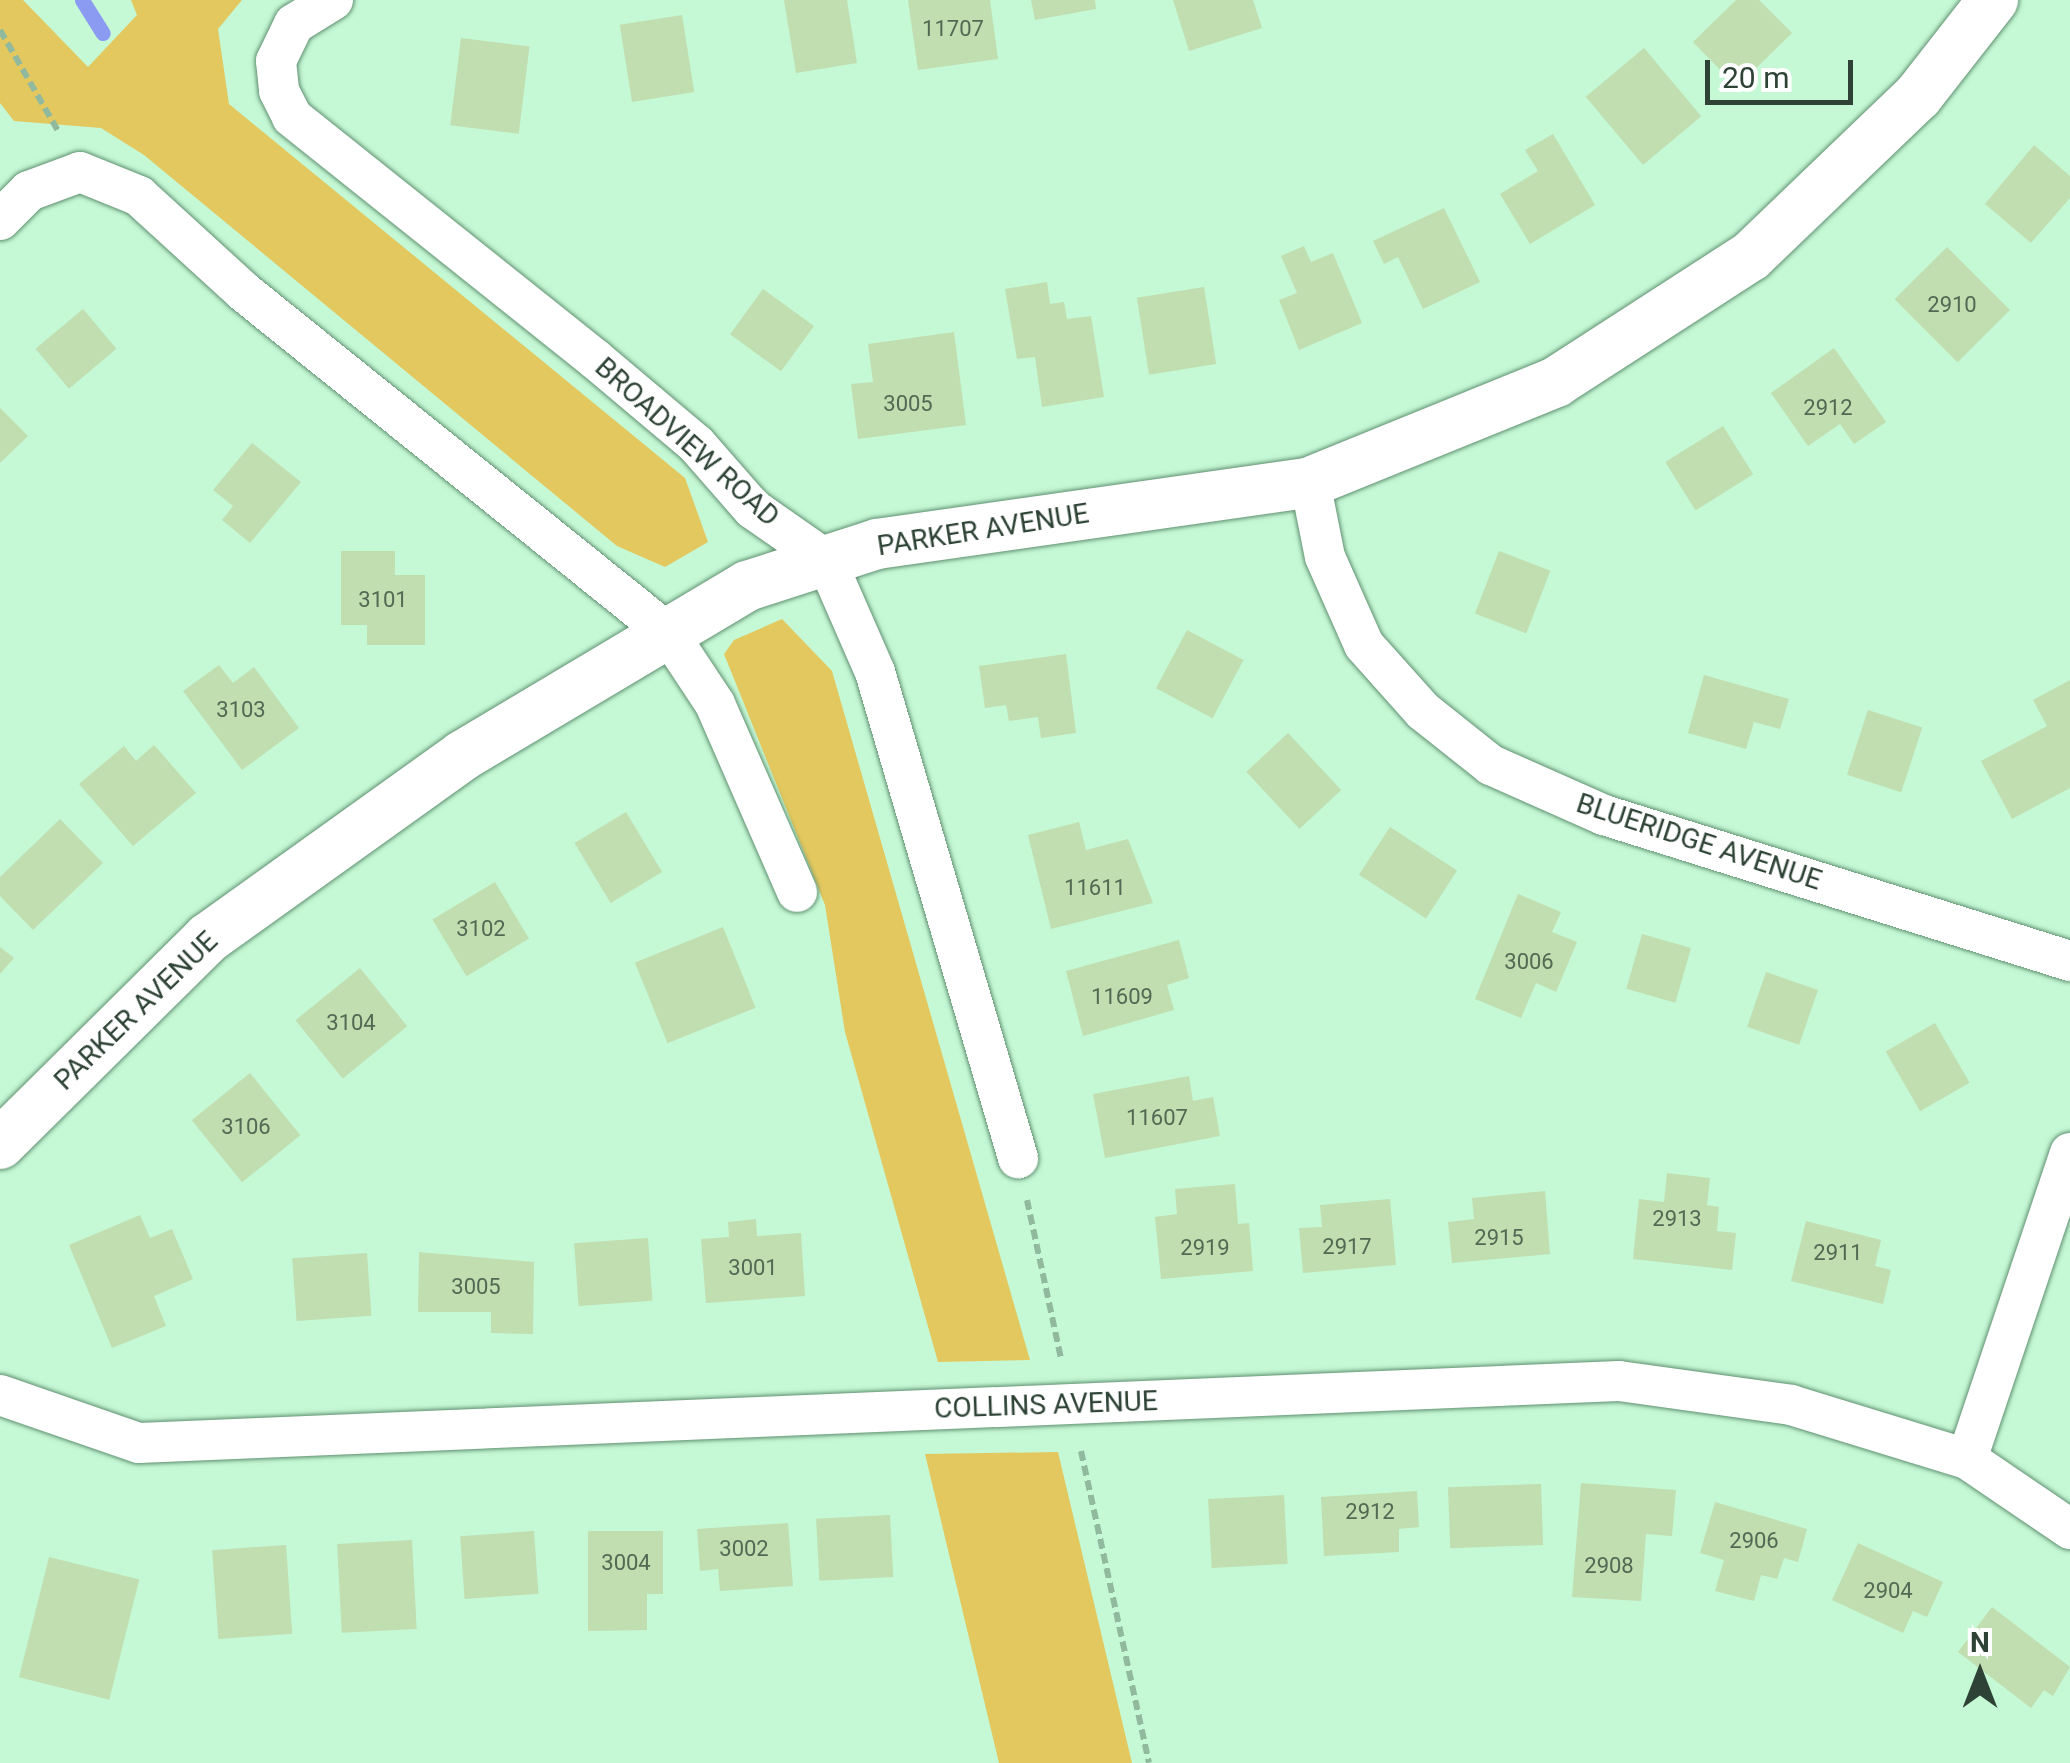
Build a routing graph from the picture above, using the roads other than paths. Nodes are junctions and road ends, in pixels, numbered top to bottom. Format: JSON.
{"nodes":[{"id":1,"x":333,"y":0,"type":"edge"},
{"id":2,"x":1992,"y":0,"type":"edge"},
{"id":3,"x":0,"y":220,"type":"edge"},
{"id":4,"x":1310,"y":482,"type":"junction"},
{"id":5,"x":826,"y":560,"type":"junction"},
{"id":6,"x":668,"y":633,"type":"junction"},
{"id":7,"x":797,"y":892,"type":"dead end"},
{"id":8,"x":2070,"y":960,"type":"edge"},
{"id":9,"x":0,"y":1144,"type":"edge"},
{"id":10,"x":2070,"y":1152,"type":"edge"},
{"id":11,"x":1018,"y":1158,"type":"road end"},
{"id":12,"x":0,"y":1395,"type":"edge"},
{"id":13,"x":1966,"y":1459,"type":"junction"},
{"id":14,"x":2070,"y":1530,"type":"edge"}],
"edges":[{"from":1,"to":5,"type":"street","name":"BROADVIEW ROAD"},
{"from":2,"to":4,"type":"street","name":"PARKER AVENUE"},
{"from":3,"to":6,"type":"street"},
{"from":4,"to":5,"type":"street","name":"PARKER AVENUE"},
{"from":4,"to":8,"type":"street","name":"BLUERIDGE AVENUE"},
{"from":5,"to":6,"type":"street","name":"PARKER AVENUE"},
{"from":5,"to":11,"type":"street"},
{"from":6,"to":7,"type":"street"},
{"from":6,"to":9,"type":"street","name":"PARKER AVENUE"},
{"from":10,"to":13,"type":"street"},
{"from":12,"to":13,"type":"street","name":"COLLINS AVENUE"},
{"from":13,"to":14,"type":"street","name":"COLLINS AVENUE"}]}
